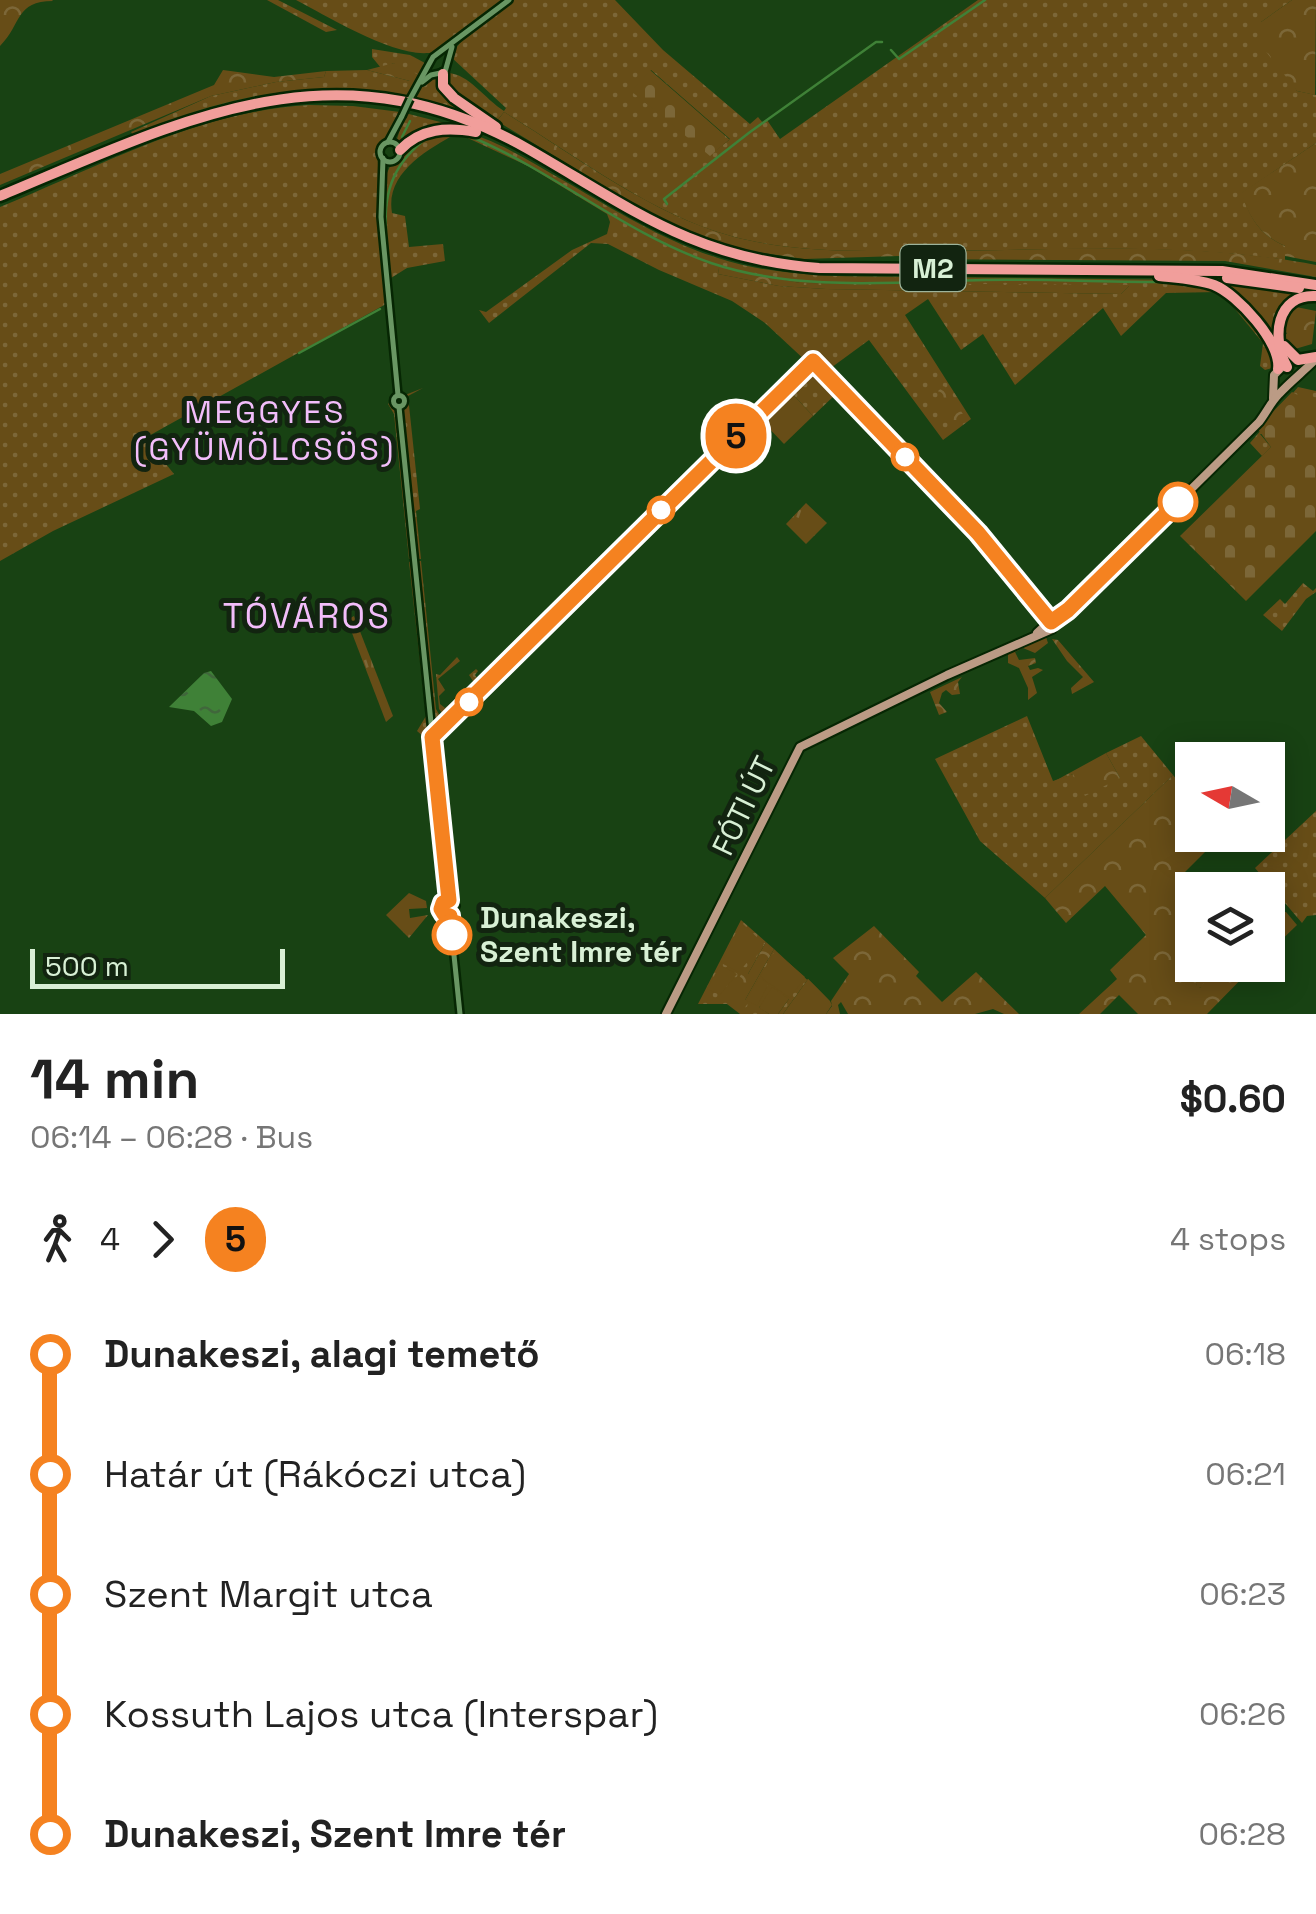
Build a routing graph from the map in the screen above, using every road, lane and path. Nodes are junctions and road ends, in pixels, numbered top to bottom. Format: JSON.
{"nodes":[{"id":1,"x":509,"y":0,"type":"edge"},
{"id":2,"x":459,"y":38,"type":"junction"},
{"id":3,"x":439,"y":55,"type":"junction"},
{"id":4,"x":447,"y":59,"type":"junction"},
{"id":5,"x":429,"y":67,"type":"junction"},
{"id":6,"x":439,"y":74,"type":"junction"},
{"id":7,"x":417,"y":88,"type":"junction"},
{"id":8,"x":398,"y":124,"type":"junction"},
{"id":9,"x":476,"y":132,"type":"junction"},
{"id":10,"x":388,"y":142,"type":"junction"},
{"id":11,"x":398,"y":147,"type":"junction"},
{"id":12,"x":526,"y":147,"type":"junction"},
{"id":13,"x":387,"y":160,"type":"junction"},
{"id":14,"x":0,"y":199,"type":"edge"},
{"id":15,"x":1159,"y":276,"type":"junction"},
{"id":16,"x":1316,"y":291,"type":"edge"},
{"id":17,"x":1280,"y":338,"type":"junction"},
{"id":18,"x":1315,"y":359,"type":"edge"},
{"id":19,"x":1285,"y":368,"type":"junction"},
{"id":20,"x":1295,"y":379,"type":"junction"},
{"id":21,"x":1276,"y":383,"type":"junction"},
{"id":22,"x":1286,"y":388,"type":"junction"},
{"id":23,"x":1272,"y":402,"type":"junction"},
{"id":24,"x":449,"y":900,"type":"junction"},
{"id":25,"x":450,"y":916,"type":"junction"},
{"id":26,"x":460,"y":1014,"type":"edge"},
{"id":27,"x":666,"y":1014,"type":"edge"}],
"edges":[{"from":1,"to":2,"type":"street"},
{"from":2,"to":3,"type":"street"},
{"from":2,"to":4,"type":"street"},
{"from":3,"to":4,"type":"street"},
{"from":3,"to":5,"type":"street"},
{"from":4,"to":6,"type":"street"},
{"from":5,"to":6,"type":"street"},
{"from":5,"to":7,"type":"street"},
{"from":6,"to":7,"type":"street"},
{"from":6,"to":12,"type":"highway"},
{"from":7,"to":8,"type":"street","bridge":true},
{"from":8,"to":10,"type":"street"},
{"from":8,"to":11,"type":"street"},
{"from":9,"to":11,"type":"highway"},
{"from":9,"to":14,"type":"highway","number":"M2"},
{"from":9,"to":15,"type":"highway","number":"M2"},
{"from":10,"to":11,"type":"street"},
{"from":10,"to":13,"type":"street"},
{"from":11,"to":13,"type":"street"},
{"from":12,"to":14,"type":"highway","number":"M2"},
{"from":12,"to":16,"type":"highway","number":"M2"},
{"from":13,"to":24,"type":"street"},
{"from":15,"to":16,"type":"highway","number":"M2"},
{"from":15,"to":19,"type":"highway"},
{"from":16,"to":17,"type":"highway"},
{"from":17,"to":18,"type":"highway"},
{"from":17,"to":19,"type":"highway"},
{"from":18,"to":19,"type":"main road"},
{"from":18,"to":20,"type":"main road","name":"FÓTI ÚT"},
{"from":19,"to":20,"type":"main road"},
{"from":19,"to":21,"type":"main road"},
{"from":20,"to":22,"type":"main road","name":"FÓTI ÚT"},
{"from":21,"to":22,"type":"main road"},
{"from":21,"to":23,"type":"main road"},
{"from":22,"to":23,"type":"main road","name":"FÓTI ÚT"},
{"from":23,"to":27,"type":"main road","name":"FÓTI ÚT"},
{"from":24,"to":25,"type":"street"},
{"from":24,"to":25,"type":"street"},
{"from":25,"to":26,"type":"street"}]}
